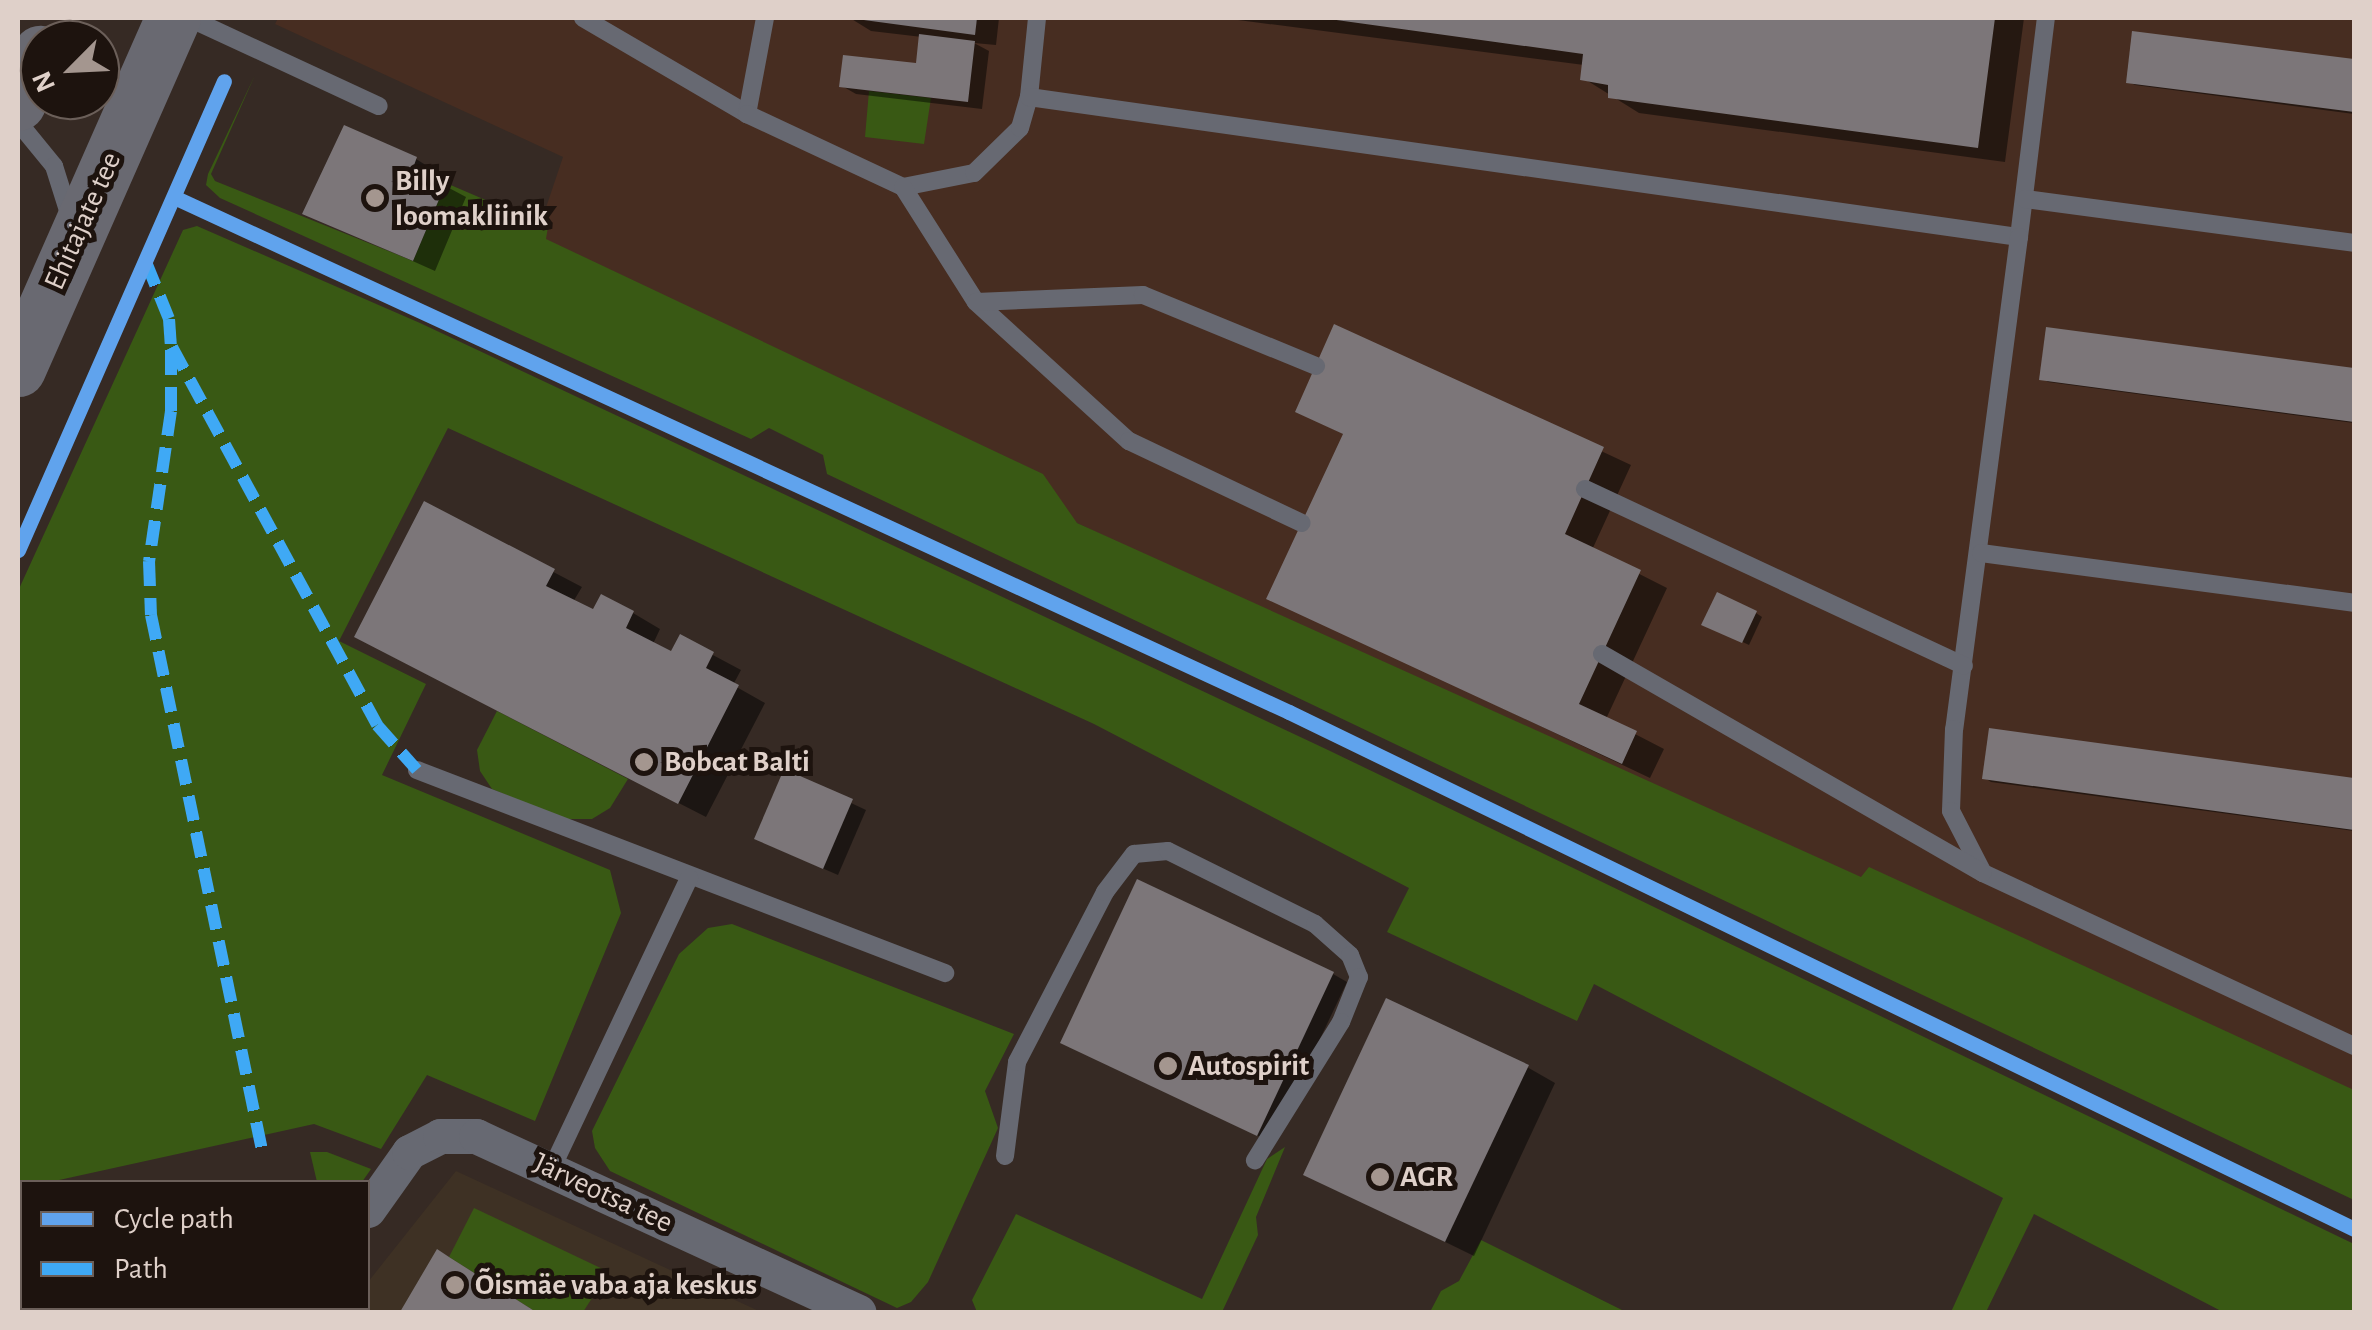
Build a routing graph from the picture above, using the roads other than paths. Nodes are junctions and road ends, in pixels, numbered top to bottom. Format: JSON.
{"nodes":[{"id":1,"x":173,"y":18,"type":"edge"},
{"id":2,"x":189,"y":18,"type":"edge"},
{"id":3,"x":583,"y":18,"type":"edge"},
{"id":4,"x":764,"y":18,"type":"edge"},
{"id":5,"x":1037,"y":18,"type":"edge"},
{"id":6,"x":2046,"y":18,"type":"edge"},
{"id":7,"x":1029,"y":97,"type":"junction"},
{"id":8,"x":379,"y":106,"type":"dead end"},
{"id":9,"x":747,"y":114,"type":"junction"},
{"id":10,"x":18,"y":122,"type":"edge"},
{"id":11,"x":903,"y":187,"type":"junction"},
{"id":12,"x":2025,"y":199,"type":"junction"},
{"id":13,"x":76,"y":234,"type":"junction"},
{"id":14,"x":2019,"y":238,"type":"junction"},
{"id":15,"x":2354,"y":243,"type":"edge"},
{"id":16,"x":976,"y":302,"type":"junction"},
{"id":17,"x":1316,"y":366,"type":"dead end"},
{"id":18,"x":18,"y":369,"type":"edge"},
{"id":19,"x":1585,"y":489,"type":"dead end"},
{"id":20,"x":1302,"y":524,"type":"dead end"},
{"id":21,"x":1981,"y":553,"type":"junction"},
{"id":22,"x":2354,"y":603,"type":"edge"},
{"id":23,"x":1602,"y":654,"type":"dead end"},
{"id":24,"x":1964,"y":666,"type":"junction"},
{"id":25,"x":417,"y":770,"type":"dead end"},
{"id":26,"x":1983,"y":873,"type":"junction"},
{"id":27,"x":689,"y":878,"type":"junction"},
{"id":28,"x":945,"y":973,"type":"dead end"},
{"id":29,"x":2354,"y":1046,"type":"edge"},
{"id":30,"x":1004,"y":1156,"type":"dead end"},
{"id":31,"x":1254,"y":1160,"type":"dead end"},
{"id":32,"x":552,"y":1168,"type":"junction"},
{"id":33,"x":370,"y":1207,"type":"edge"},
{"id":34,"x":858,"y":1312,"type":"edge"}],
"edges":[{"from":1,"to":13,"type":"main road","name":"Ehitajate tee"},
{"from":2,"to":8,"type":"lane"},
{"from":3,"to":9,"type":"lane"},
{"from":4,"to":9,"type":"lane"},
{"from":5,"to":7,"type":"lane"},
{"from":6,"to":12,"type":"lane"},
{"from":7,"to":11,"type":"lane"},
{"from":7,"to":14,"type":"lane"},
{"from":9,"to":11,"type":"lane"},
{"from":10,"to":13,"type":"lane"},
{"from":11,"to":16,"type":"lane"},
{"from":12,"to":14,"type":"lane"},
{"from":12,"to":15,"type":"lane"},
{"from":13,"to":18,"type":"main road","name":"Ehitajate tee"},
{"from":14,"to":21,"type":"lane"},
{"from":16,"to":17,"type":"lane"},
{"from":16,"to":20,"type":"lane"},
{"from":19,"to":24,"type":"lane"},
{"from":21,"to":22,"type":"lane"},
{"from":21,"to":24,"type":"lane"},
{"from":23,"to":26,"type":"lane"},
{"from":24,"to":26,"type":"lane"},
{"from":25,"to":27,"type":"lane"},
{"from":26,"to":29,"type":"lane"},
{"from":27,"to":28,"type":"lane"},
{"from":27,"to":32,"type":"lane"},
{"from":30,"to":31,"type":"lane"},
{"from":32,"to":33,"type":"street","name":"Järveotsa tee"},
{"from":32,"to":34,"type":"street","name":"Järveotsa tee"}]}
